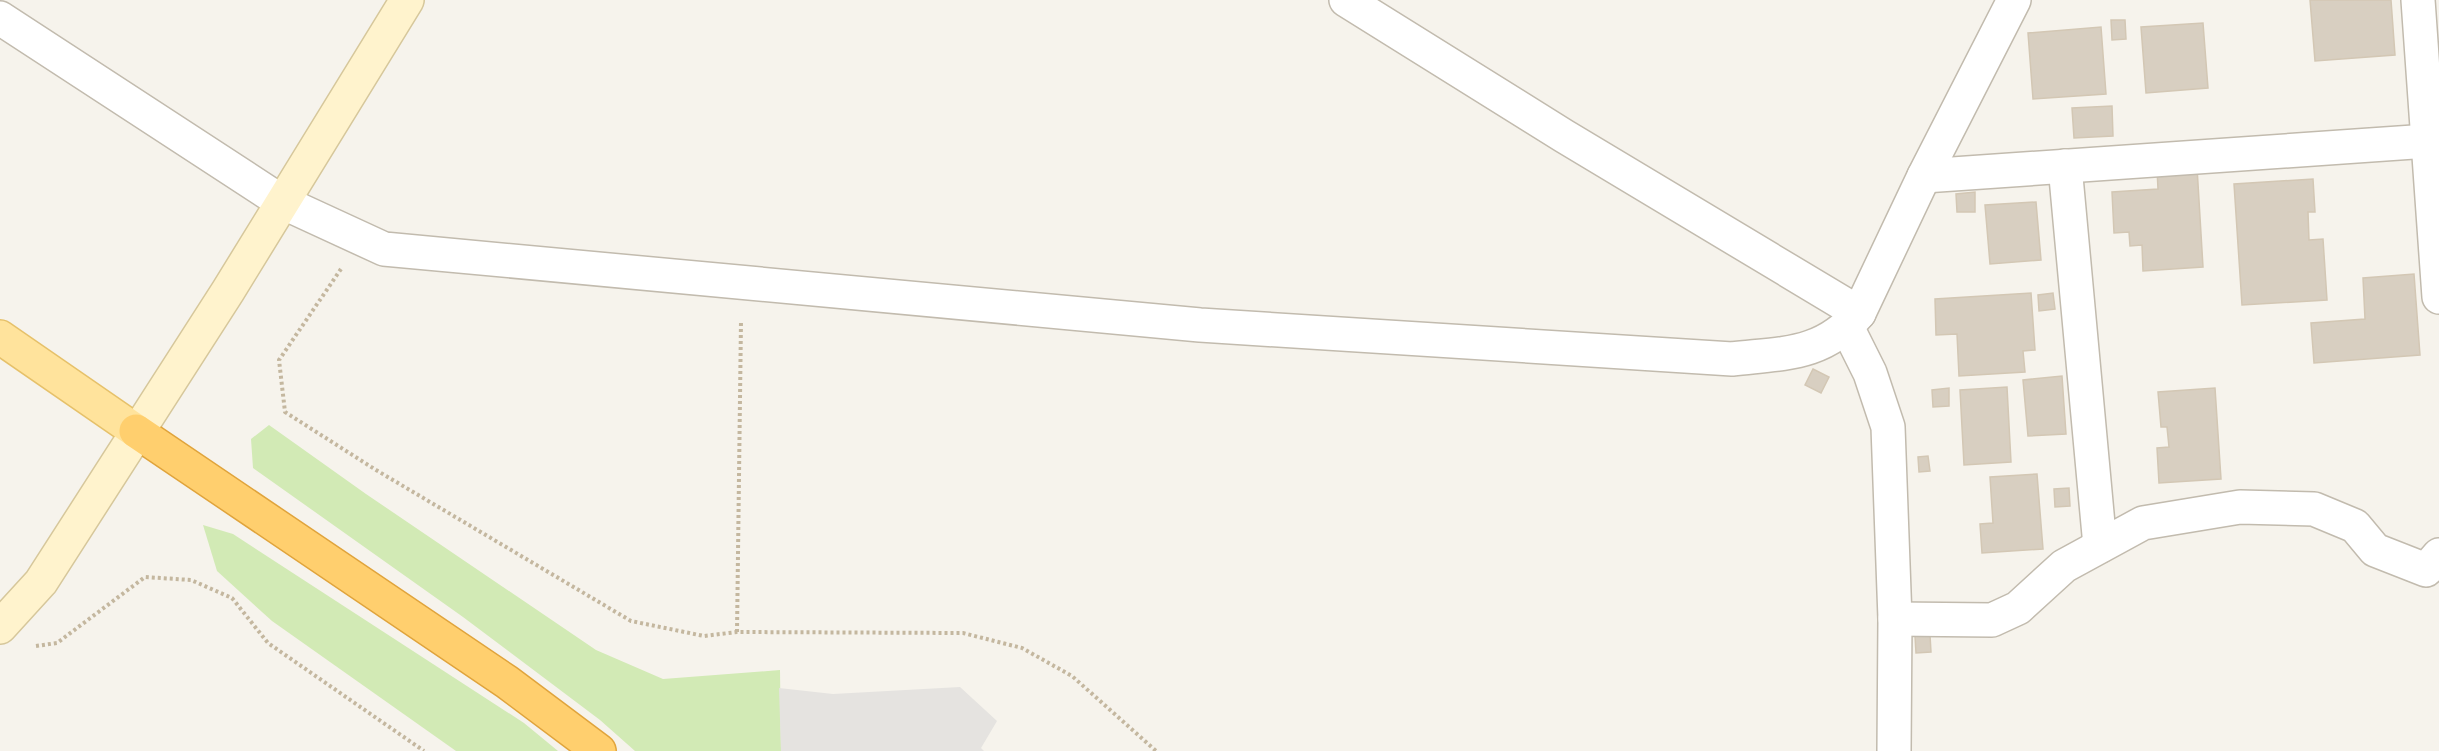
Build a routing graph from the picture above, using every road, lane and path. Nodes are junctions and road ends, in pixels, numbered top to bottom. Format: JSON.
{"nodes":[{"id":1,"x":407,"y":0,"type":"edge"},
{"id":2,"x":1346,"y":0,"type":"edge"},
{"id":3,"x":2014,"y":0,"type":"edge"},
{"id":4,"x":2418,"y":0,"type":"edge"},
{"id":5,"x":0,"y":18,"type":"edge"},
{"id":6,"x":2428,"y":141,"type":"junction"},
{"id":7,"x":2066,"y":166,"type":"junction"},
{"id":8,"x":1924,"y":176,"type":"junction"},
{"id":9,"x":282,"y":202,"type":"junction"},
{"id":10,"x":361,"y":239,"type":"junction"},
{"id":11,"x":742,"y":284,"type":"junction"},
{"id":12,"x":2439,"y":297,"type":"edge"},
{"id":13,"x":1853,"y":320,"type":"junction"},
{"id":14,"x":0,"y":337,"type":"edge"},
{"id":15,"x":136,"y":431,"type":"junction"},
{"id":16,"x":2100,"y":546,"type":"junction"},
{"id":17,"x":2439,"y":555,"type":"edge"},
{"id":18,"x":1895,"y":619,"type":"junction"},
{"id":19,"x":0,"y":627,"type":"edge"},
{"id":20,"x":737,"y":632,"type":"junction"},
{"id":21,"x":34,"y":646,"type":"dead end"},
{"id":22,"x":424,"y":751,"type":"edge"},
{"id":23,"x":599,"y":751,"type":"edge"},
{"id":24,"x":1156,"y":751,"type":"edge"},
{"id":25,"x":1894,"y":751,"type":"edge"}],
"edges":[{"from":1,"to":9,"type":"street"},
{"from":2,"to":13,"type":"street"},
{"from":3,"to":8,"type":"street"},
{"from":4,"to":6,"type":"street"},
{"from":5,"to":9,"type":"street"},
{"from":6,"to":7,"type":"street"},
{"from":6,"to":12,"type":"street"},
{"from":7,"to":8,"type":"street"},
{"from":7,"to":16,"type":"street"},
{"from":8,"to":13,"type":"street"},
{"from":9,"to":10,"type":"street"},
{"from":9,"to":15,"type":"street"},
{"from":10,"to":11,"type":"street"},
{"from":10,"to":20,"type":"path"},
{"from":11,"to":13,"type":"street"},
{"from":11,"to":20,"type":"path"},
{"from":13,"to":18,"type":"street"},
{"from":14,"to":15,"type":"main road"},
{"from":15,"to":19,"type":"street"},
{"from":15,"to":23,"type":"highway"},
{"from":16,"to":17,"type":"street"},
{"from":16,"to":18,"type":"street"},
{"from":18,"to":25,"type":"street"},
{"from":20,"to":24,"type":"path"},
{"from":21,"to":22,"type":"path"}]}
